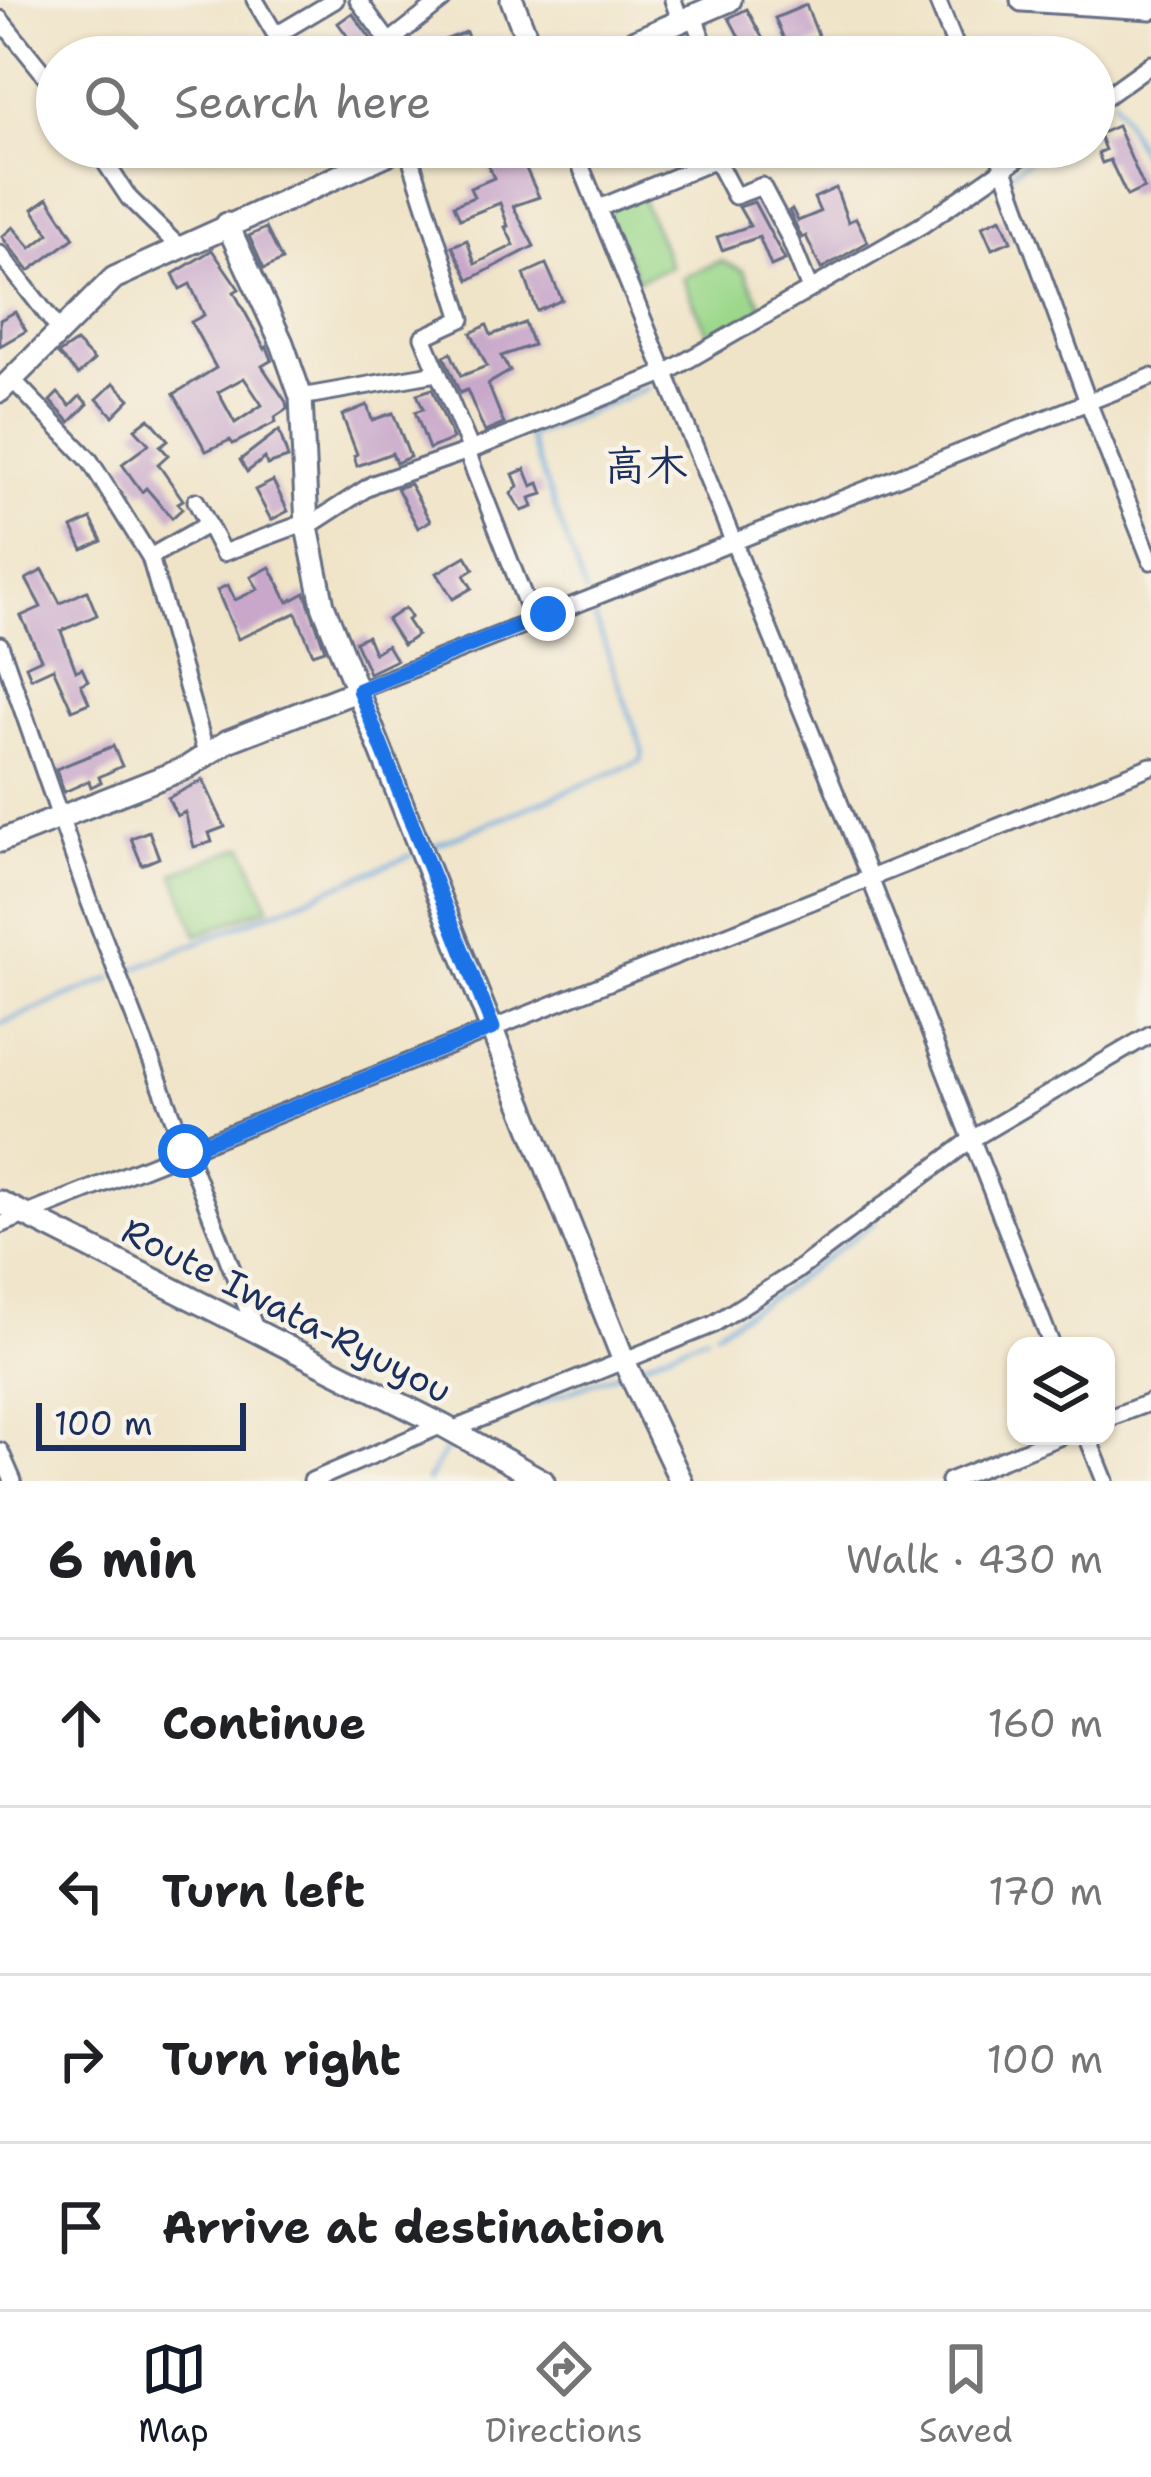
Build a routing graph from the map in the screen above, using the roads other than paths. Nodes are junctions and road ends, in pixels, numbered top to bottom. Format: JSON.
{"nodes":[{"id":1,"x":255,"y":0,"type":"edge"},
{"id":2,"x":335,"y":0,"type":"edge"},
{"id":3,"x":358,"y":0,"type":"edge"},
{"id":4,"x":443,"y":0,"type":"edge"},
{"id":5,"x":512,"y":0,"type":"edge"},
{"id":6,"x":730,"y":0,"type":"edge"},
{"id":7,"x":937,"y":0,"type":"edge"},
{"id":8,"x":1022,"y":0,"type":"edge"},
{"id":9,"x":1151,"y":8,"type":"edge"},
{"id":10,"x":682,"y":12,"type":"edge"},
{"id":11,"x":0,"y":19,"type":"edge"},
{"id":12,"x":385,"y":36,"type":"edge"},
{"id":13,"x":397,"y":36,"type":"edge"},
{"id":14,"x":526,"y":36,"type":"edge"},
{"id":15,"x":637,"y":36,"type":"edge"},
{"id":16,"x":952,"y":36,"type":"edge"},
{"id":17,"x":36,"y":64,"type":"edge"},
{"id":18,"x":1151,"y":64,"type":"edge"},
{"id":19,"x":1115,"y":90,"type":"edge"},
{"id":20,"x":109,"y":168,"type":"edge"},
{"id":21,"x":353,"y":168,"type":"edge"},
{"id":22,"x":405,"y":168,"type":"edge"},
{"id":23,"x":582,"y":168,"type":"edge"},
{"id":24,"x":686,"y":168,"type":"edge"},
{"id":25,"x":724,"y":168,"type":"edge"},
{"id":26,"x":1004,"y":169,"type":"joint"},
{"id":27,"x":599,"y":208,"type":"junction"},
{"id":28,"x":227,"y":224,"type":"junction"},
{"id":29,"x":178,"y":246,"type":"junction"},
{"id":30,"x":0,"y":254,"type":"edge"},
{"id":31,"x":810,"y":289,"type":"junction"},
{"id":32,"x":60,"y":331,"type":"junction"},
{"id":33,"x":667,"y":372,"type":"junction"},
{"id":34,"x":437,"y":373,"type":"junction"},
{"id":35,"x":1151,"y":377,"type":"edge"},
{"id":36,"x":6,"y":386,"type":"edge"},
{"id":37,"x":301,"y":397,"type":"junction"},
{"id":38,"x":1088,"y":402,"type":"junction"},
{"id":39,"x":469,"y":451,"type":"junction"},
{"id":40,"x":196,"y":501,"type":"dead end"},
{"id":41,"x":208,"y":524,"type":"junction"},
{"id":42,"x":307,"y":524,"type":"junction"},
{"id":43,"x":734,"y":541,"type":"junction"},
{"id":44,"x":150,"y":557,"type":"junction"},
{"id":45,"x":1151,"y":561,"type":"edge"},
{"id":46,"x":533,"y":620,"type":"junction"},
{"id":47,"x":0,"y":645,"type":"edge"},
{"id":48,"x":359,"y":690,"type":"junction"},
{"id":49,"x":206,"y":753,"type":"junction"},
{"id":50,"x":1151,"y":766,"type":"edge"},
{"id":51,"x":58,"y":817,"type":"junction"},
{"id":52,"x":0,"y":841,"type":"edge"},
{"id":53,"x":870,"y":878,"type":"junction"},
{"id":54,"x":493,"y":1028,"type":"junction"},
{"id":55,"x":1151,"y":1034,"type":"edge"},
{"id":56,"x":971,"y":1139,"type":"junction"},
{"id":57,"x":185,"y":1151,"type":"junction"},
{"id":58,"x":0,"y":1202,"type":"edge"},
{"id":59,"x":26,"y":1216,"type":"junction"},
{"id":60,"x":0,"y":1226,"type":"edge"},
{"id":61,"x":256,"y":1331,"type":"junction"},
{"id":62,"x":1048,"y":1337,"type":"edge"},
{"id":63,"x":624,"y":1361,"type":"junction"},
{"id":64,"x":1151,"y":1402,"type":"edge"},
{"id":65,"x":1115,"y":1416,"type":"edge"},
{"id":66,"x":447,"y":1428,"type":"junction"},
{"id":67,"x":1039,"y":1445,"type":"edge"},
{"id":68,"x":1091,"y":1445,"type":"edge"},
{"id":69,"x":0,"y":1450,"type":"edge"},
{"id":70,"x":13,"y":1481,"type":"edge"},
{"id":71,"x":312,"y":1481,"type":"edge"},
{"id":72,"x":543,"y":1481,"type":"edge"},
{"id":73,"x":681,"y":1481,"type":"edge"},
{"id":74,"x":949,"y":1481,"type":"edge"},
{"id":75,"x":1105,"y":1481,"type":"edge"}],
"edges":[{"from":1,"to":2,"type":"street"},
{"from":3,"to":12,"type":"street"},
{"from":4,"to":13,"type":"street"},
{"from":5,"to":14,"type":"street"},
{"from":6,"to":10,"type":"street"},
{"from":7,"to":16,"type":"street"},
{"from":8,"to":9,"type":"street"},
{"from":10,"to":15,"type":"street"},
{"from":11,"to":17,"type":"street"},
{"from":18,"to":19,"type":"street"},
{"from":20,"to":29,"type":"street"},
{"from":21,"to":28,"type":"street"},
{"from":22,"to":34,"type":"street"},
{"from":23,"to":27,"type":"street"},
{"from":24,"to":27,"type":"street"},
{"from":25,"to":31,"type":"street"},
{"from":26,"to":31,"type":"street"},
{"from":26,"to":38,"type":"street"},
{"from":27,"to":33,"type":"street"},
{"from":28,"to":29,"type":"street"},
{"from":28,"to":37,"type":"street"},
{"from":29,"to":32,"type":"street"},
{"from":30,"to":32,"type":"street"},
{"from":31,"to":33,"type":"street"},
{"from":32,"to":36,"type":"street"},
{"from":33,"to":39,"type":"street"},
{"from":33,"to":43,"type":"street"},
{"from":34,"to":37,"type":"street"},
{"from":34,"to":39,"type":"street"},
{"from":35,"to":38,"type":"street"},
{"from":36,"to":44,"type":"street"},
{"from":37,"to":42,"type":"street"},
{"from":38,"to":43,"type":"street"},
{"from":38,"to":45,"type":"street"},
{"from":39,"to":42,"type":"street"},
{"from":39,"to":46,"type":"street"},
{"from":40,"to":41,"type":"street"},
{"from":41,"to":42,"type":"street"},
{"from":41,"to":44,"type":"street"},
{"from":42,"to":48,"type":"street"},
{"from":43,"to":46,"type":"street"},
{"from":43,"to":53,"type":"street"},
{"from":44,"to":49,"type":"street"},
{"from":46,"to":48,"type":"street"},
{"from":47,"to":51,"type":"street"},
{"from":48,"to":49,"type":"street"},
{"from":48,"to":54,"type":"street"},
{"from":49,"to":51,"type":"street"},
{"from":50,"to":53,"type":"street"},
{"from":51,"to":52,"type":"street"},
{"from":51,"to":57,"type":"street"},
{"from":53,"to":54,"type":"street"},
{"from":53,"to":56,"type":"street"},
{"from":54,"to":57,"type":"street"},
{"from":54,"to":63,"type":"street"},
{"from":55,"to":56,"type":"street"},
{"from":56,"to":62,"type":"street"},
{"from":56,"to":63,"type":"street"},
{"from":57,"to":59,"type":"street"},
{"from":57,"to":61,"type":"street"},
{"from":58,"to":59,"type":"street","name":"Route Iwata-Ryuyou"},
{"from":59,"to":60,"type":"street"},
{"from":59,"to":61,"type":"street","name":"Route Iwata-Ryuyou"},
{"from":61,"to":66,"type":"street","name":"Route Iwata-Ryuyou"},
{"from":63,"to":66,"type":"street"},
{"from":63,"to":73,"type":"street"},
{"from":64,"to":65,"type":"street"},
{"from":66,"to":71,"type":"street"},
{"from":66,"to":72,"type":"street","name":"Route Iwata-Ryuyou"},
{"from":67,"to":74,"type":"street"},
{"from":68,"to":75,"type":"street"},
{"from":69,"to":70,"type":"street"}]}
